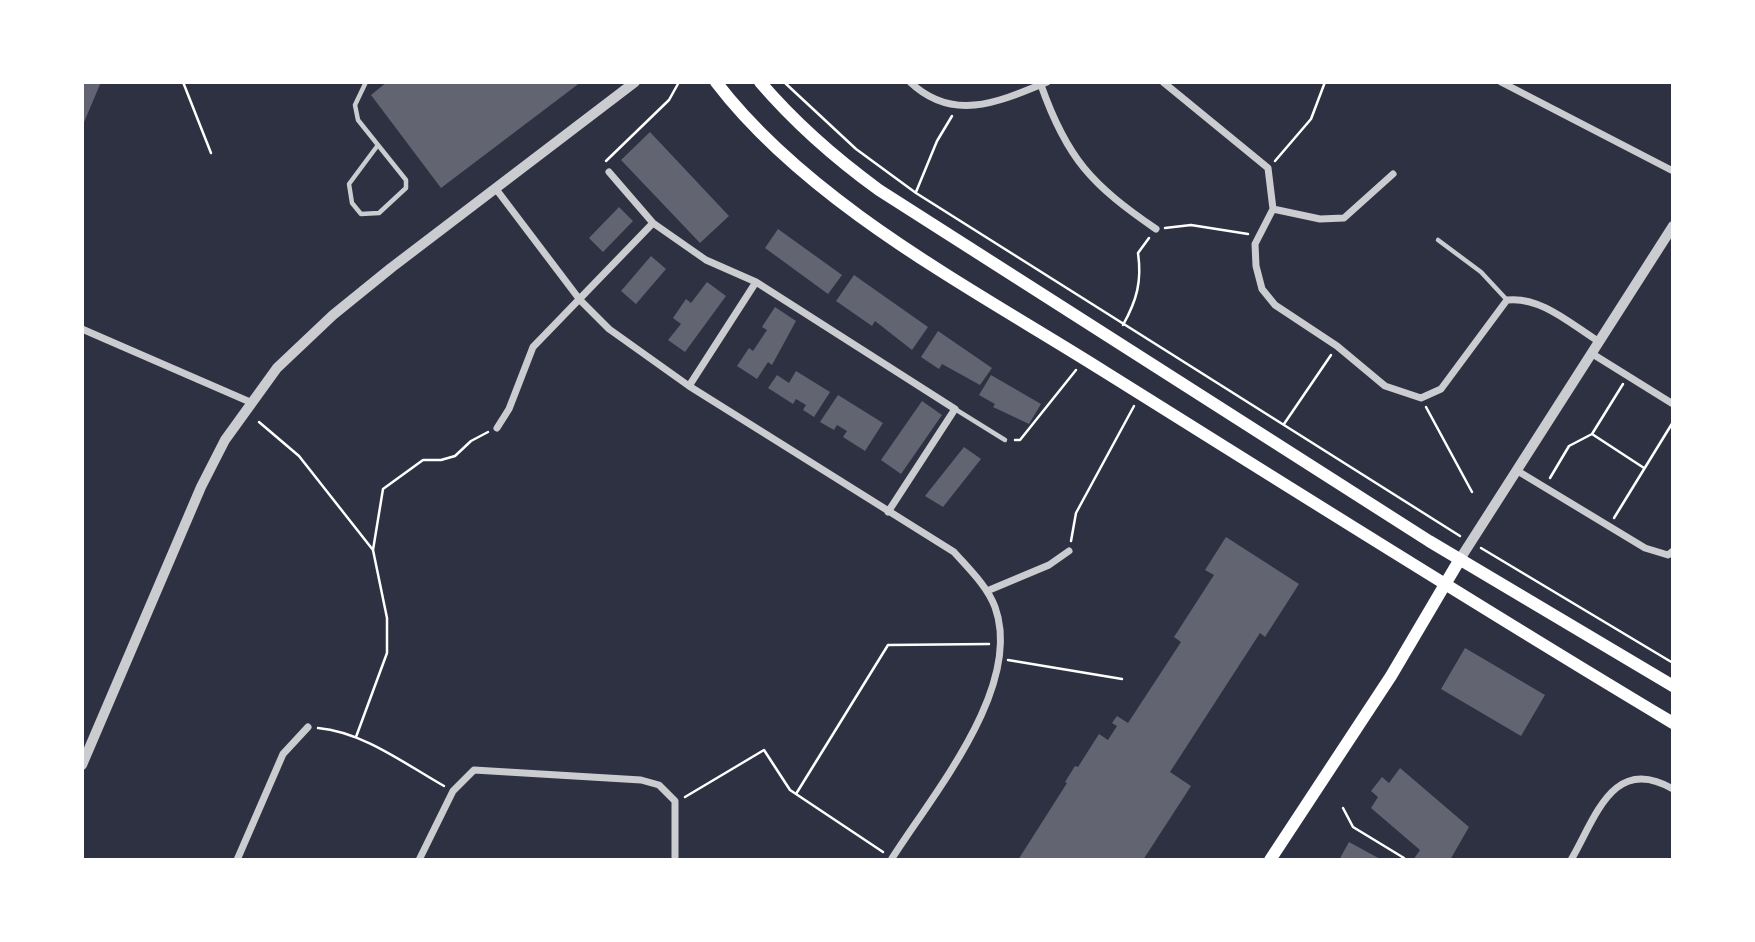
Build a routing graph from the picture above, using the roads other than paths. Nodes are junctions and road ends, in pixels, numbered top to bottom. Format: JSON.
{"nodes":[{"id":1,"x":366,"y":82,"type":"edge"},
{"id":2,"x":635,"y":82,"type":"edge"},
{"id":3,"x":716,"y":82,"type":"edge"},
{"id":4,"x":760,"y":82,"type":"edge"},
{"id":5,"x":910,"y":82,"type":"edge"},
{"id":6,"x":1163,"y":82,"type":"edge"},
{"id":7,"x":1501,"y":82,"type":"edge"},
{"id":8,"x":1044,"y":83,"type":"edge"},
{"id":9,"x":378,"y":145,"type":"junction"},
{"id":10,"x":606,"y":169,"type":"road end"},
{"id":11,"x":1673,"y":171,"type":"edge"},
{"id":12,"x":1393,"y":174,"type":"dead end"},
{"id":13,"x":496,"y":189,"type":"junction"},
{"id":14,"x":1273,"y":209,"type":"junction"},
{"id":15,"x":653,"y":223,"type":"junction"},
{"id":16,"x":1673,"y":226,"type":"edge"},
{"id":17,"x":1156,"y":229,"type":"road end"},
{"id":18,"x":1438,"y":240,"type":"dead end"},
{"id":19,"x":756,"y":282,"type":"junction"},
{"id":20,"x":579,"y":300,"type":"junction"},
{"id":21,"x":1507,"y":300,"type":"junction"},
{"id":22,"x":82,"y":329,"type":"edge"},
{"id":23,"x":1598,"y":341,"type":"junction"},
{"id":24,"x":1591,"y":354,"type":"junction"},
{"id":25,"x":689,"y":386,"type":"junction"},
{"id":26,"x":250,"y":402,"type":"junction"},
{"id":27,"x":1673,"y":404,"type":"edge"},
{"id":28,"x":956,"y":409,"type":"junction"},
{"id":29,"x":497,"y":428,"type":"road end"},
{"id":30,"x":1005,"y":440,"type":"road end"},
{"id":31,"x":1517,"y":470,"type":"junction"},
{"id":32,"x":888,"y":512,"type":"junction"},
{"id":33,"x":1069,"y":551,"type":"road end"},
{"id":34,"x":1673,"y":551,"type":"edge"},
{"id":35,"x":1460,"y":559,"type":"junction"},
{"id":36,"x":1443,"y":584,"type":"junction"},
{"id":37,"x":987,"y":591,"type":"junction"},
{"id":38,"x":1673,"y":686,"type":"edge"},
{"id":39,"x":1673,"y":723,"type":"edge"},
{"id":40,"x":307,"y":727,"type":"road end"},
{"id":41,"x":82,"y":765,"type":"edge"},
{"id":42,"x":1673,"y":789,"type":"edge"},
{"id":43,"x":891,"y":859,"type":"edge"},
{"id":44,"x":237,"y":860,"type":"edge"},
{"id":45,"x":419,"y":860,"type":"edge"},
{"id":46,"x":675,"y":860,"type":"edge"},
{"id":47,"x":1270,"y":860,"type":"edge"},
{"id":48,"x":1571,"y":860,"type":"edge"}],
"edges":[{"from":1,"to":9,"type":"lane"},
{"from":2,"to":13,"type":"street"},
{"from":3,"to":36,"type":"main road"},
{"from":4,"to":35,"type":"main road"},
{"from":5,"to":8,"type":"street"},
{"from":6,"to":14,"type":"street"},
{"from":7,"to":11,"type":"street"},
{"from":8,"to":17,"type":"street"},
{"from":9,"to":9,"type":"lane"},
{"from":10,"to":15,"type":"street"},
{"from":12,"to":14,"type":"street"},
{"from":13,"to":20,"type":"street"},
{"from":13,"to":26,"type":"street"},
{"from":14,"to":21,"type":"street"},
{"from":15,"to":19,"type":"street"},
{"from":15,"to":20,"type":"street"},
{"from":16,"to":23,"type":"street"},
{"from":18,"to":21,"type":"lane"},
{"from":19,"to":25,"type":"street"},
{"from":19,"to":28,"type":"street"},
{"from":20,"to":25,"type":"street"},
{"from":20,"to":29,"type":"street"},
{"from":21,"to":23,"type":"street"},
{"from":22,"to":26,"type":"street"},
{"from":23,"to":24,"type":"street"},
{"from":24,"to":27,"type":"street"},
{"from":24,"to":31,"type":"street"},
{"from":25,"to":32,"type":"street"},
{"from":26,"to":41,"type":"street"},
{"from":28,"to":30,"type":"lane"},
{"from":28,"to":32,"type":"street"},
{"from":31,"to":34,"type":"street"},
{"from":31,"to":35,"type":"street"},
{"from":32,"to":37,"type":"street"},
{"from":33,"to":37,"type":"street"},
{"from":35,"to":36,"type":"main road"},
{"from":35,"to":38,"type":"main road"},
{"from":36,"to":39,"type":"main road"},
{"from":36,"to":47,"type":"main road"},
{"from":37,"to":43,"type":"street"},
{"from":40,"to":44,"type":"street"},
{"from":42,"to":48,"type":"street"},
{"from":45,"to":46,"type":"street"}]}
